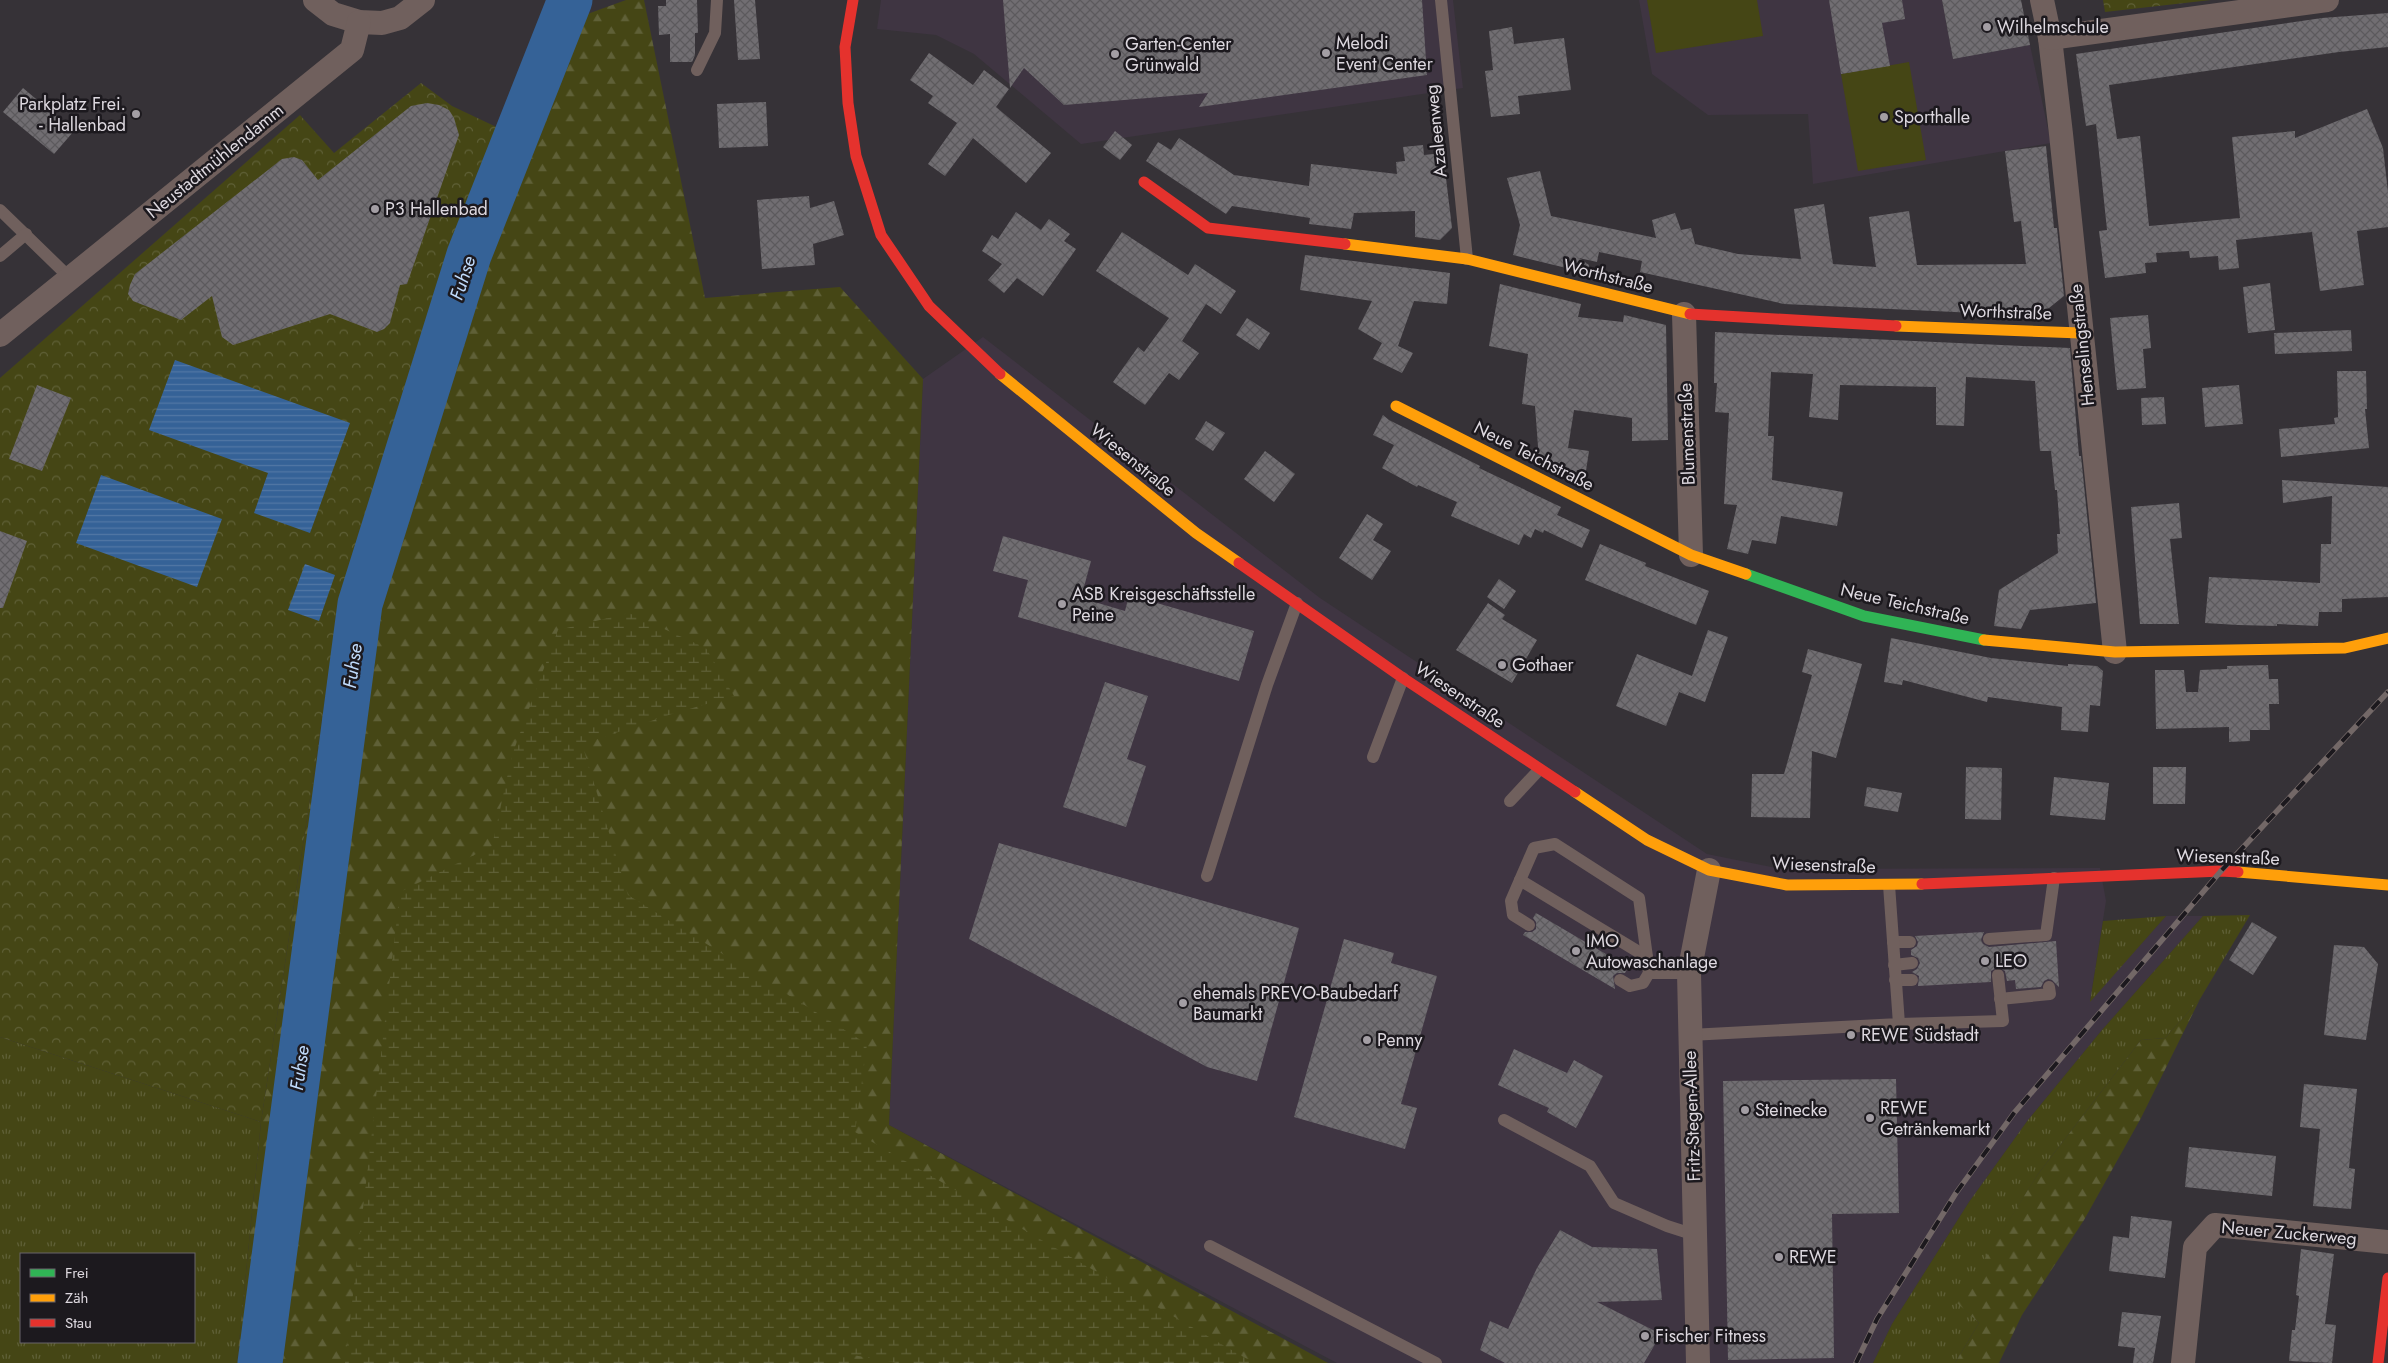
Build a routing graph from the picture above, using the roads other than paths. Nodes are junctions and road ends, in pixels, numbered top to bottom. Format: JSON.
{"nodes":[{"id":1,"x":315,"y":0,"type":"edge"},
{"id":2,"x":423,"y":0,"type":"edge"},
{"id":3,"x":717,"y":0,"type":"edge"},
{"id":4,"x":852,"y":0,"type":"edge"},
{"id":5,"x":1441,"y":0,"type":"edge"},
{"id":6,"x":2042,"y":0,"type":"edge"},
{"id":7,"x":2327,"y":0,"type":"edge"},
{"id":8,"x":359,"y":22,"type":"junction"},
{"id":9,"x":2050,"y":38,"type":"junction"},
{"id":10,"x":697,"y":70,"type":"dead end"},
{"id":11,"x":1144,"y":182,"type":"dead end"},
{"id":12,"x":0,"y":210,"type":"edge"},
{"id":13,"x":26,"y":234,"type":"junction"},
{"id":14,"x":0,"y":256,"type":"edge"},
{"id":15,"x":1467,"y":259,"type":"junction"},
{"id":16,"x":71,"y":279,"type":"junction"},
{"id":17,"x":1684,"y":314,"type":"junction"},
{"id":18,"x":2080,"y":333,"type":"junction"},
{"id":19,"x":0,"y":335,"type":"edge"},
{"id":20,"x":1396,"y":406,"type":"dead end"},
{"id":21,"x":1691,"y":555,"type":"junction"},
{"id":22,"x":1297,"y":603,"type":"junction"},
{"id":23,"x":2388,"y":638,"type":"edge"},
{"id":24,"x":2115,"y":652,"type":"junction"},
{"id":25,"x":1403,"y":678,"type":"junction"},
{"id":26,"x":1373,"y":757,"type":"dead end"},
{"id":27,"x":1539,"y":770,"type":"junction"},
{"id":28,"x":1510,"y":801,"type":"dead end"},
{"id":29,"x":1709,"y":870,"type":"junction"},
{"id":30,"x":1207,"y":876,"type":"dead end"},
{"id":31,"x":2054,"y":878,"type":"junction"},
{"id":32,"x":1520,"y":880,"type":"junction"},
{"id":33,"x":1889,"y":885,"type":"junction"},
{"id":34,"x":2388,"y":885,"type":"edge"},
{"id":35,"x":1529,"y":925,"type":"dead end"},
{"id":36,"x":1994,"y":941,"type":"dead end"},
{"id":37,"x":1893,"y":942,"type":"junction"},
{"id":38,"x":1910,"y":942,"type":"dead end"},
{"id":39,"x":1647,"y":956,"type":"junction"},
{"id":40,"x":1912,"y":963,"type":"dead end"},
{"id":41,"x":1894,"y":965,"type":"junction"},
{"id":42,"x":1649,"y":973,"type":"junction"},
{"id":43,"x":1689,"y":973,"type":"junction"},
{"id":44,"x":1996,"y":974,"type":"dead end"},
{"id":45,"x":1620,"y":980,"type":"dead end"},
{"id":46,"x":1895,"y":980,"type":"junction"},
{"id":47,"x":1912,"y":980,"type":"dead end"},
{"id":48,"x":2049,"y":987,"type":"dead end"},
{"id":49,"x":2000,"y":999,"type":"junction"},
{"id":50,"x":1899,"y":1024,"type":"junction"},
{"id":51,"x":1690,"y":1035,"type":"junction"},
{"id":52,"x":1504,"y":1120,"type":"dead end"},
{"id":53,"x":1695,"y":1235,"type":"junction"},
{"id":54,"x":2388,"y":1242,"type":"edge"},
{"id":55,"x":1210,"y":1246,"type":"dead end"},
{"id":56,"x":2388,"y":1278,"type":"edge"},
{"id":57,"x":1436,"y":1363,"type":"edge"},
{"id":58,"x":1698,"y":1363,"type":"edge"},
{"id":59,"x":2183,"y":1363,"type":"edge"},
{"id":60,"x":2378,"y":1363,"type":"edge"}],
"edges":[{"from":1,"to":8,"type":"street"},
{"from":2,"to":8,"type":"street"},
{"from":3,"to":10,"type":"lane"},
{"from":4,"to":22,"type":"street","name":"Wiesenstraße"},
{"from":5,"to":15,"type":"lane","name":"Azaleenweg"},
{"from":6,"to":9,"type":"street","name":"Henselingstraße"},
{"from":7,"to":9,"type":"street"},
{"from":8,"to":16,"type":"street","name":"Neustadtmühlendamm"},
{"from":9,"to":18,"type":"street","name":"Henselingstraße"},
{"from":11,"to":15,"type":"street","name":"Worthstraße"},
{"from":12,"to":13,"type":"lane"},
{"from":13,"to":14,"type":"lane"},
{"from":13,"to":16,"type":"lane"},
{"from":15,"to":17,"type":"street","name":"Worthstraße"},
{"from":16,"to":19,"type":"street","name":"Neustadtmühlendamm"},
{"from":17,"to":18,"type":"street","name":"Worthstraße"},
{"from":17,"to":21,"type":"street","name":"Blumenstraße"},
{"from":18,"to":24,"type":"street","name":"Henselingstraße"},
{"from":20,"to":21,"type":"street","name":"Neue Teichstraße"},
{"from":21,"to":24,"type":"street","name":"Neue Teichstraße"},
{"from":22,"to":25,"type":"street","name":"Wiesenstraße"},
{"from":22,"to":30,"type":"lane"},
{"from":23,"to":24,"type":"street","name":"Neue Teichstraße"},
{"from":25,"to":26,"type":"lane"},
{"from":25,"to":27,"type":"street","name":"Wiesenstraße"},
{"from":27,"to":28,"type":"lane"},
{"from":27,"to":29,"type":"street","name":"Wiesenstraße"},
{"from":29,"to":33,"type":"street","name":"Wiesenstraße"},
{"from":29,"to":43,"type":"street","name":"Fritz-Stegen-Allee"},
{"from":31,"to":33,"type":"street","name":"Wiesenstraße"},
{"from":31,"to":34,"type":"street","name":"Wiesenstraße"},
{"from":31,"to":36,"type":"lane"},
{"from":32,"to":35,"type":"lane"},
{"from":32,"to":39,"type":"lane"},
{"from":32,"to":39,"type":"lane"},
{"from":33,"to":37,"type":"lane"},
{"from":37,"to":38,"type":"lane"},
{"from":37,"to":41,"type":"lane"},
{"from":39,"to":42,"type":"lane"},
{"from":40,"to":41,"type":"lane"},
{"from":41,"to":46,"type":"lane"},
{"from":42,"to":43,"type":"lane"},
{"from":42,"to":45,"type":"lane"},
{"from":43,"to":51,"type":"street","name":"Fritz-Stegen-Allee"},
{"from":44,"to":49,"type":"lane"},
{"from":46,"to":47,"type":"lane"},
{"from":46,"to":50,"type":"lane"},
{"from":48,"to":49,"type":"lane"},
{"from":49,"to":50,"type":"lane"},
{"from":50,"to":51,"type":"lane"},
{"from":51,"to":53,"type":"street","name":"Fritz-Stegen-Allee"},
{"from":52,"to":53,"type":"lane"},
{"from":53,"to":58,"type":"street","name":"Fritz-Stegen-Allee"},
{"from":54,"to":59,"type":"street","name":"Neuer Zuckerweg"},
{"from":55,"to":57,"type":"lane"},
{"from":56,"to":60,"type":"street"}]}
